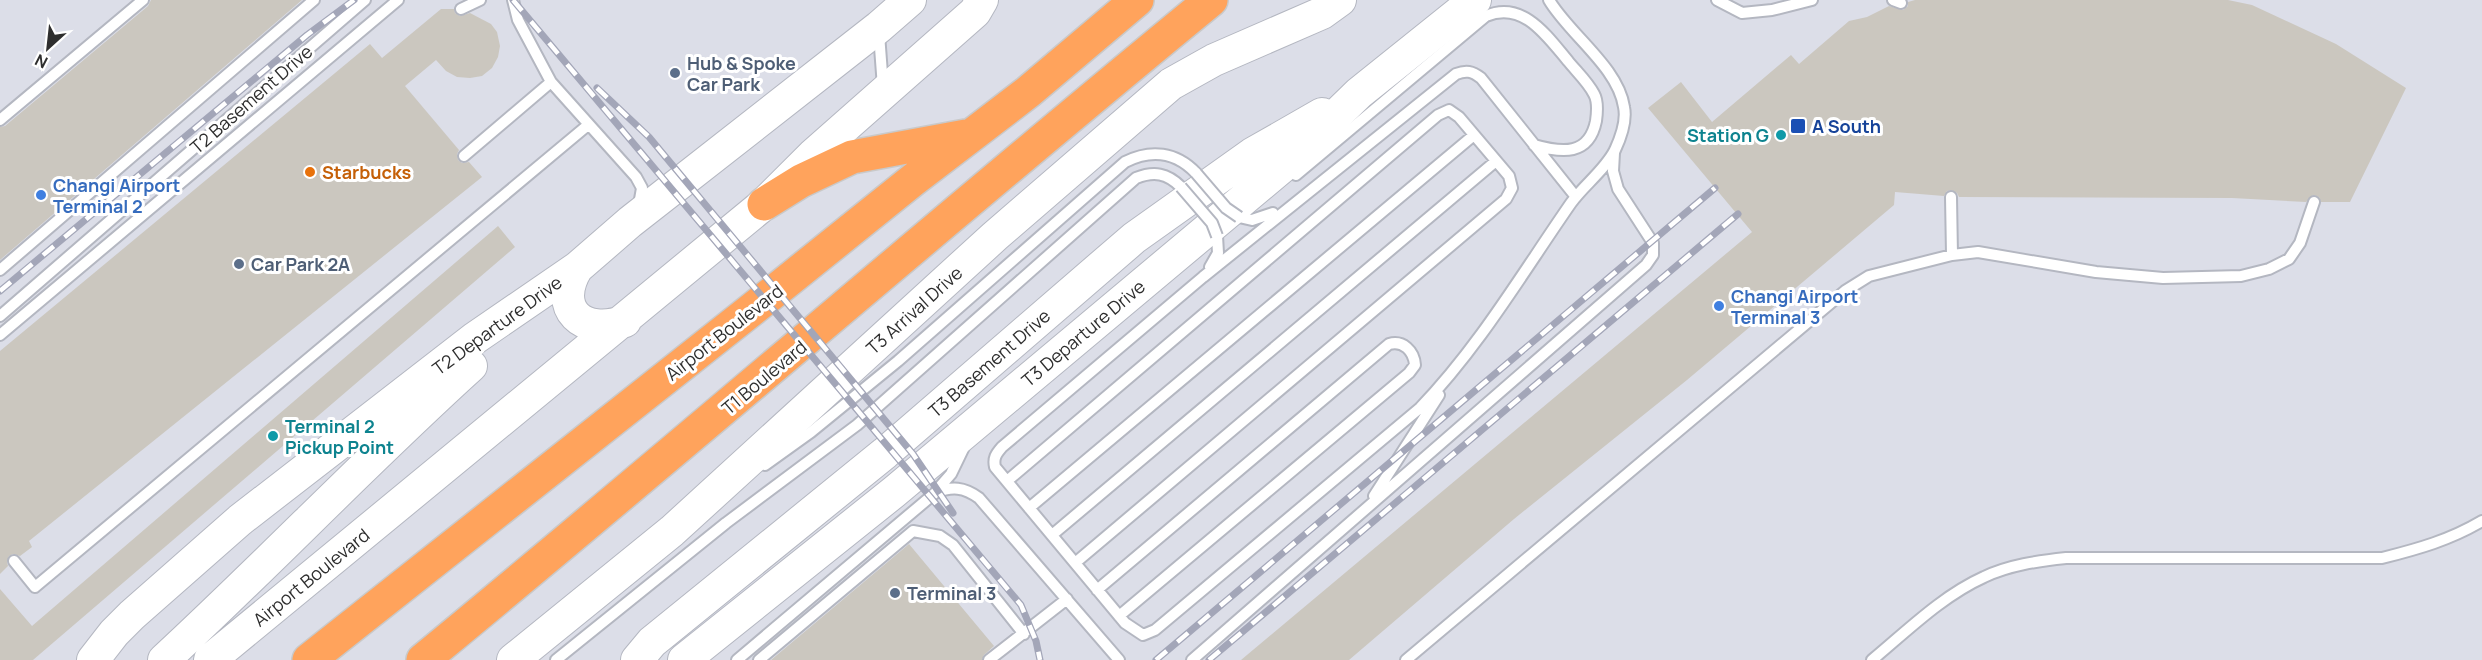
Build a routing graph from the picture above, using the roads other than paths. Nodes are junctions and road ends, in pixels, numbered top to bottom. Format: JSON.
{"nodes":[{"id":1,"x":143,"y":0,"type":"edge"},
{"id":2,"x":314,"y":0,"type":"edge"},
{"id":3,"x":365,"y":0,"type":"edge"},
{"id":4,"x":398,"y":0,"type":"edge"},
{"id":5,"x":480,"y":0,"type":"edge"},
{"id":6,"x":513,"y":0,"type":"edge"},
{"id":7,"x":910,"y":0,"type":"edge"},
{"id":8,"x":982,"y":0,"type":"edge"},
{"id":9,"x":1137,"y":0,"type":"edge"},
{"id":10,"x":1211,"y":0,"type":"edge"},
{"id":11,"x":1340,"y":0,"type":"edge"},
{"id":12,"x":1441,"y":0,"type":"edge"},
{"id":13,"x":1474,"y":0,"type":"edge"},
{"id":14,"x":1549,"y":0,"type":"edge"},
{"id":15,"x":1717,"y":0,"type":"edge"},
{"id":16,"x":1812,"y":0,"type":"edge"},
{"id":17,"x":461,"y":9,"type":"dead end"},
{"id":18,"x":879,"y":27,"type":"junction"},
{"id":19,"x":551,"y":82,"type":"junction"},
{"id":20,"x":1365,"y":88,"type":"junction"},
{"id":21,"x":1101,"y":90,"type":"junction"},
{"id":22,"x":883,"y":94,"type":"junction"},
{"id":23,"x":0,"y":120,"type":"edge"},
{"id":24,"x":588,"y":125,"type":"junction"},
{"id":25,"x":1474,"y":135,"type":"junction"},
{"id":26,"x":1534,"y":145,"type":"junction"},
{"id":27,"x":1614,"y":153,"type":"junction"},
{"id":28,"x":464,"y":156,"type":"dead end"},
{"id":29,"x":1496,"y":161,"type":"junction"},
{"id":30,"x":1286,"y":183,"type":"dead end"},
{"id":31,"x":1270,"y":190,"type":"dead end"},
{"id":32,"x":1576,"y":197,"type":"junction"},
{"id":33,"x":1951,"y":197,"type":"dead end"},
{"id":34,"x":2314,"y":202,"type":"dead end"},
{"id":35,"x":764,"y":204,"type":"junction"},
{"id":36,"x":1289,"y":206,"type":"junction"},
{"id":37,"x":1239,"y":209,"type":"junction"},
{"id":38,"x":630,"y":222,"type":"junction"},
{"id":39,"x":1952,"y":255,"type":"junction"},
{"id":40,"x":577,"y":268,"type":"junction"},
{"id":41,"x":0,"y":270,"type":"edge"},
{"id":42,"x":1203,"y":277,"type":"junction"},
{"id":43,"x":531,"y":300,"type":"junction"},
{"id":44,"x":0,"y":316,"type":"edge"},
{"id":45,"x":625,"y":321,"type":"junction"},
{"id":46,"x":0,"y":335,"type":"edge"},
{"id":47,"x":1458,"y":365,"type":"junction"},
{"id":48,"x":983,"y":417,"type":"junction"},
{"id":49,"x":1006,"y":481,"type":"junction"},
{"id":50,"x":935,"y":493,"type":"junction"},
{"id":51,"x":1367,"y":507,"type":"junction"},
{"id":52,"x":1029,"y":508,"type":"junction"},
{"id":53,"x":2482,"y":521,"type":"edge"},
{"id":54,"x":672,"y":531,"type":"junction"},
{"id":55,"x":1052,"y":535,"type":"junction"},
{"id":56,"x":14,"y":561,"type":"dead end"},
{"id":57,"x":1075,"y":563,"type":"junction"},
{"id":58,"x":1097,"y":590,"type":"junction"},
{"id":59,"x":1067,"y":599,"type":"junction"},
{"id":60,"x":378,"y":605,"type":"junction"},
{"id":61,"x":1119,"y":616,"type":"junction"},
{"id":62,"x":1024,"y":634,"type":"junction"},
{"id":63,"x":93,"y":660,"type":"edge"},
{"id":64,"x":164,"y":660,"type":"edge"},
{"id":65,"x":210,"y":660,"type":"edge"},
{"id":66,"x":309,"y":660,"type":"edge"},
{"id":67,"x":333,"y":660,"type":"edge"},
{"id":68,"x":423,"y":660,"type":"edge"},
{"id":69,"x":513,"y":660,"type":"edge"},
{"id":70,"x":556,"y":660,"type":"edge"},
{"id":71,"x":638,"y":660,"type":"edge"},
{"id":72,"x":684,"y":660,"type":"edge"},
{"id":73,"x":737,"y":660,"type":"edge"},
{"id":74,"x":759,"y":660,"type":"edge"},
{"id":75,"x":989,"y":660,"type":"edge"},
{"id":76,"x":1119,"y":660,"type":"edge"},
{"id":77,"x":1192,"y":660,"type":"edge"},
{"id":78,"x":1406,"y":660,"type":"edge"},
{"id":79,"x":1872,"y":660,"type":"edge"}],
"edges":[{"from":1,"to":23,"type":"lane"},
{"from":2,"to":41,"type":"lane"},
{"from":3,"to":44,"type":"lane","name":"T2 Basement Drive"},
{"from":4,"to":46,"type":"lane"},
{"from":5,"to":17,"type":"lane"},
{"from":6,"to":19,"type":"lane"},
{"from":7,"to":18,"type":"main road","name":"T2 Departure Drive"},
{"from":8,"to":22,"type":"main road","name":"Airport Boulevard"},
{"from":9,"to":60,"type":"highway","name":"Airport Boulevard"},
{"from":10,"to":21,"type":"highway"},
{"from":11,"to":54,"type":"main road","name":"T3 Arrival Drive"},
{"from":12,"to":20,"type":"main road"},
{"from":13,"to":20,"type":"main road","name":"T3 Departure Drive"},
{"from":14,"to":27,"type":"lane"},
{"from":15,"to":16,"type":"lane"},
{"from":18,"to":22,"type":"lane"},
{"from":18,"to":38,"type":"main road","name":"T2 Departure Drive"},
{"from":19,"to":24,"type":"lane"},
{"from":19,"to":28,"type":"lane"},
{"from":20,"to":37,"type":"main road","name":"T3 Departure Drive"},
{"from":20,"to":71,"type":"main road","name":"T3 Basement Drive"},
{"from":21,"to":35,"type":"highway"},
{"from":21,"to":68,"type":"highway","name":"T1 Boulevard"},
{"from":22,"to":35,"type":"main road","name":"Airport Boulevard"},
{"from":24,"to":38,"type":"lane"},
{"from":24,"to":56,"type":"lane"},
{"from":25,"to":29,"type":"lane"},
{"from":25,"to":49,"type":"lane"},
{"from":25,"to":52,"type":"lane"},
{"from":26,"to":30,"type":"lane"},
{"from":26,"to":32,"type":"lane"},
{"from":26,"to":36,"type":"lane"},
{"from":27,"to":32,"type":"lane"},
{"from":27,"to":51,"type":"lane"},
{"from":29,"to":55,"type":"lane"},
{"from":29,"to":57,"type":"lane"},
{"from":31,"to":37,"type":"lane"},
{"from":32,"to":47,"type":"lane"},
{"from":33,"to":39,"type":"lane"},
{"from":34,"to":39,"type":"lane"},
{"from":35,"to":45,"type":"main road","name":"Airport Boulevard"},
{"from":36,"to":37,"type":"lane"},
{"from":36,"to":42,"type":"lane"},
{"from":37,"to":48,"type":"main road","name":"T3 Departure Drive"},
{"from":37,"to":54,"type":"lane","bridge":true},
{"from":38,"to":40,"type":"main road","name":"T2 Departure Drive"},
{"from":39,"to":78,"type":"lane"},
{"from":40,"to":43,"type":"main road","name":"T2 Departure Drive"},
{"from":40,"to":45,"type":"main road"},
{"from":42,"to":49,"type":"lane"},
{"from":42,"to":70,"type":"lane","bridge":true},
{"from":43,"to":63,"type":"main road","name":"T2 Departure Drive"},
{"from":43,"to":64,"type":"main road"},
{"from":45,"to":65,"type":"main road","name":"Airport Boulevard"},
{"from":47,"to":51,"type":"lane"},
{"from":47,"to":61,"type":"lane"},
{"from":48,"to":50,"type":"lane"},
{"from":48,"to":72,"type":"main road","name":"T3 Departure Drive"},
{"from":49,"to":52,"type":"lane"},
{"from":50,"to":59,"type":"lane"},
{"from":50,"to":73,"type":"lane"},
{"from":51,"to":77,"type":"lane"},
{"from":52,"to":55,"type":"lane"},
{"from":53,"to":79,"type":"lane"},
{"from":54,"to":69,"type":"main road","name":"T3 Arrival Drive"},
{"from":55,"to":57,"type":"lane"},
{"from":57,"to":58,"type":"lane"},
{"from":58,"to":61,"type":"lane"},
{"from":58,"to":61,"type":"lane"},
{"from":59,"to":62,"type":"lane"},
{"from":59,"to":76,"type":"lane"},
{"from":60,"to":66,"type":"highway","name":"Airport Boulevard"},
{"from":60,"to":67,"type":"highway"},
{"from":62,"to":74,"type":"lane"},
{"from":62,"to":75,"type":"lane"}]}
